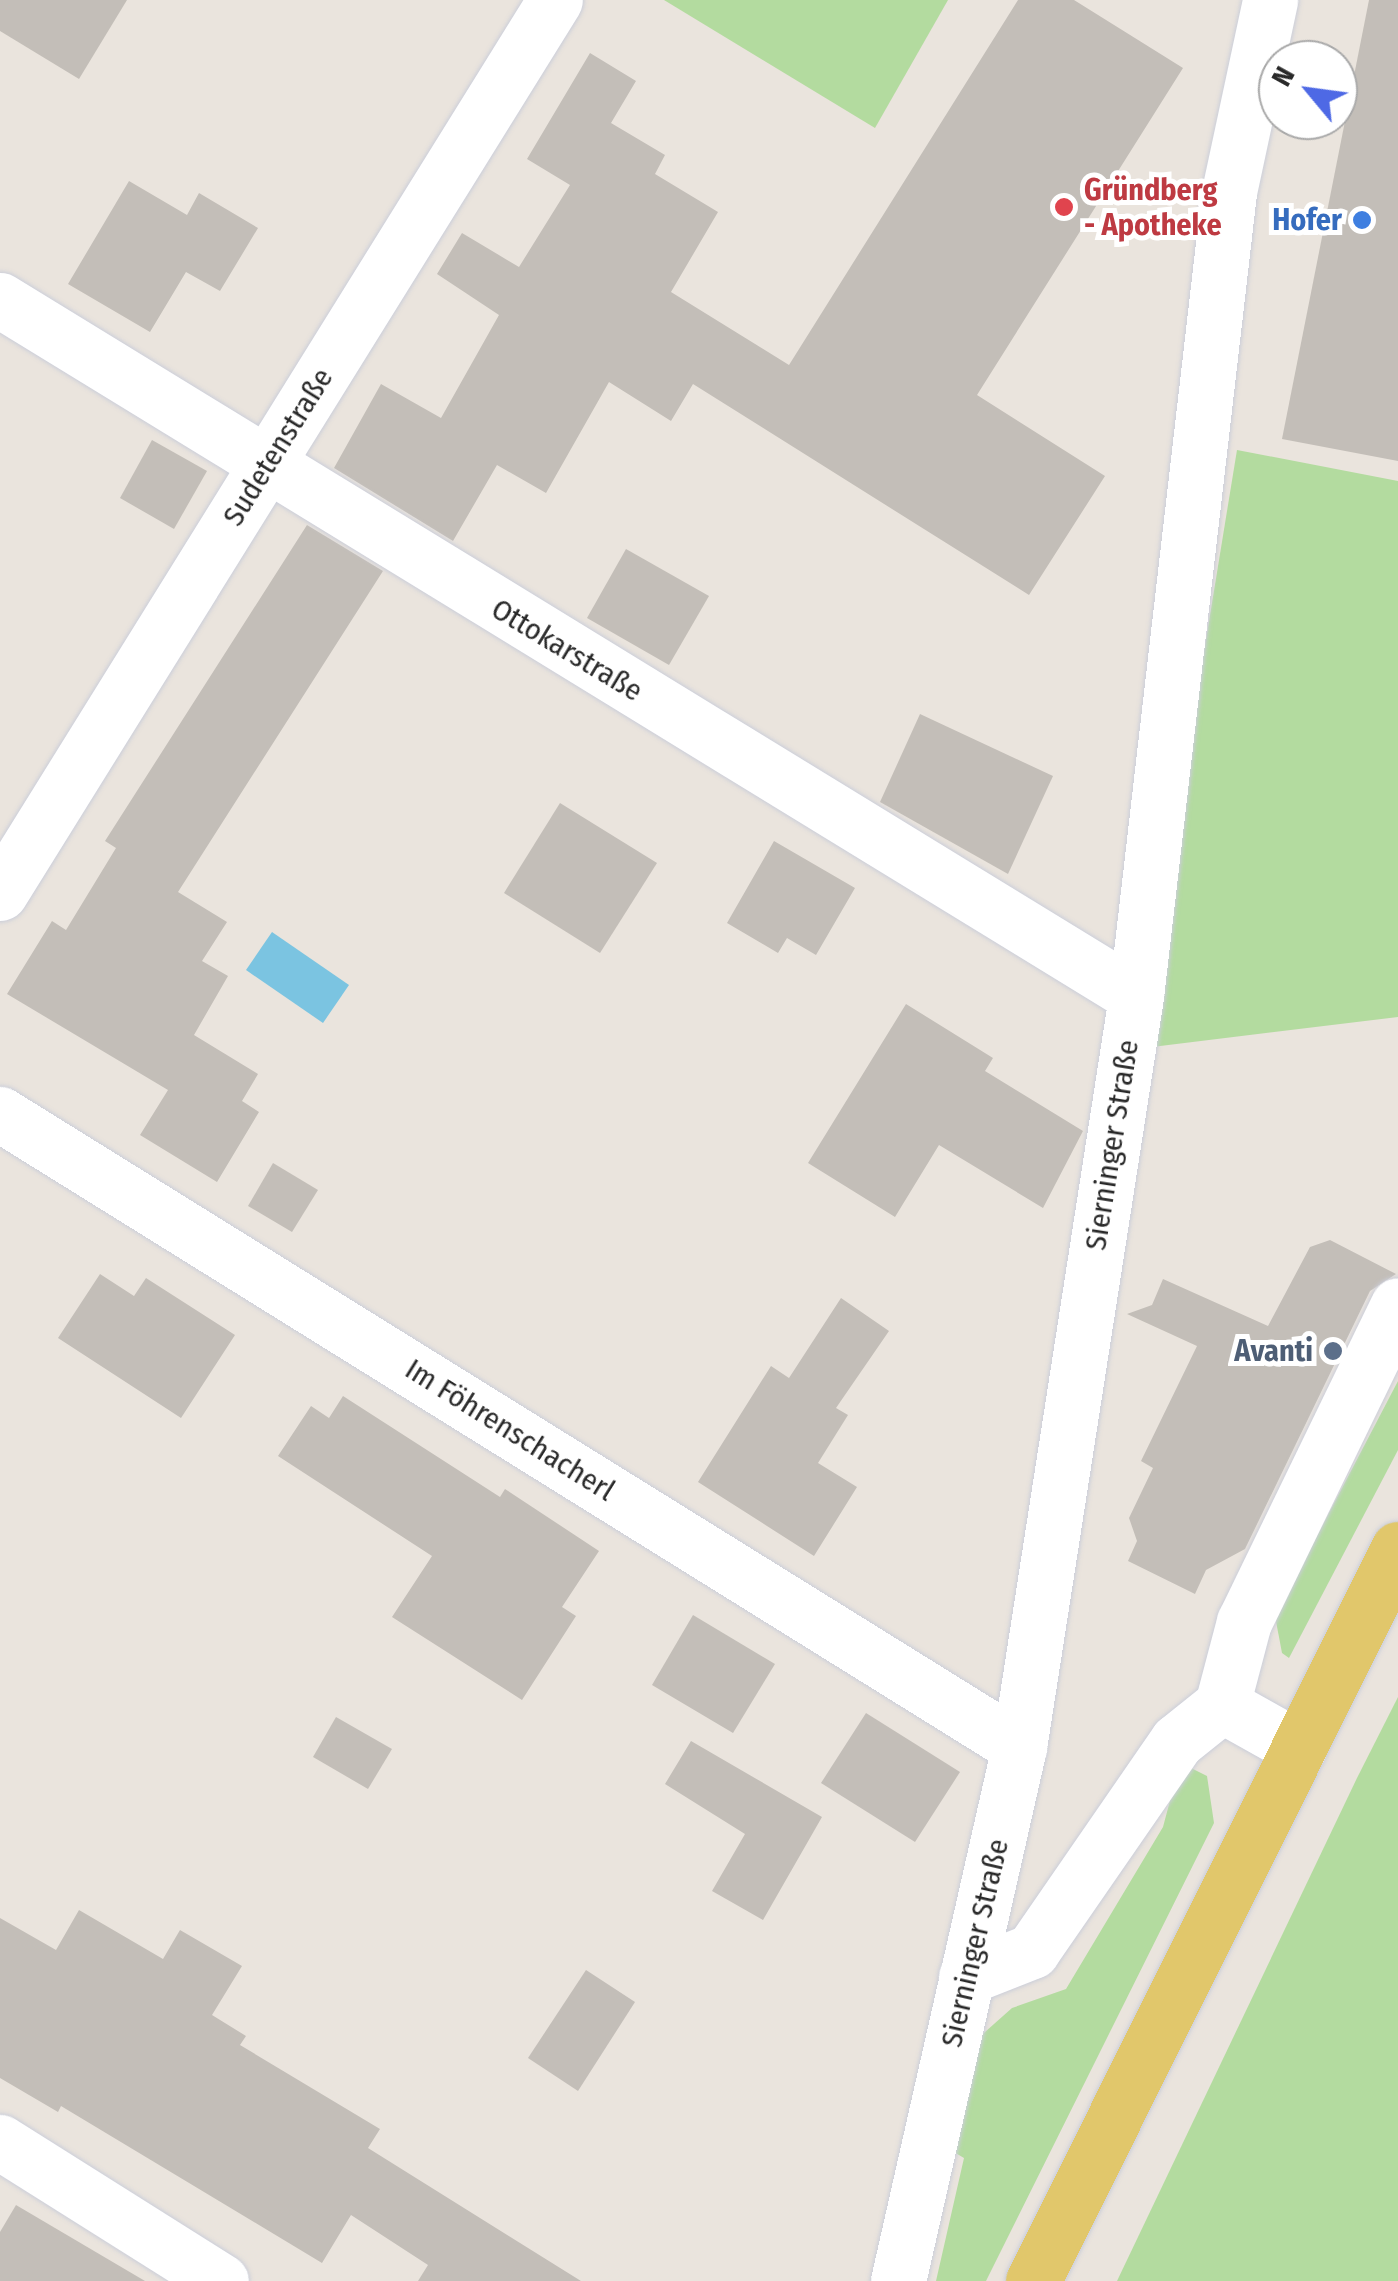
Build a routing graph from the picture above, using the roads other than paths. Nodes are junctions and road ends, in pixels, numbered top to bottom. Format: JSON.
{"nodes":[{"id":1,"x":554,"y":0,"type":"edge"},
{"id":2,"x":1270,"y":0,"type":"edge"},
{"id":3,"x":0,"y":300,"type":"edge"},
{"id":4,"x":266,"y":466,"type":"junction"},
{"id":5,"x":0,"y":893,"type":"edge"},
{"id":6,"x":1136,"y":996,"type":"junction"},
{"id":7,"x":0,"y":1114,"type":"edge"},
{"id":8,"x":1398,"y":1305,"type":"edge"},
{"id":9,"x":1398,"y":1549,"type":"edge"},
{"id":10,"x":1222,"y":1705,"type":"junction"},
{"id":11,"x":1019,"y":1747,"type":"junction"},
{"id":12,"x":1300,"y":1748,"type":"junction"},
{"id":13,"x":966,"y":1977,"type":"junction"},
{"id":14,"x":0,"y":2142,"type":"edge"},
{"id":15,"x":221,"y":2281,"type":"edge"},
{"id":16,"x":898,"y":2281,"type":"edge"},
{"id":17,"x":1033,"y":2281,"type":"edge"}],
"edges":[{"from":1,"to":4,"type":"street","name":"Sudetenstraße"},
{"from":2,"to":6,"type":"street","name":"Sierninger Straße"},
{"from":3,"to":4,"type":"street","name":"Ottokarstraße"},
{"from":4,"to":5,"type":"street","name":"Sudetenstraße"},
{"from":4,"to":6,"type":"street","name":"Ottokarstraße"},
{"from":6,"to":11,"type":"street","name":"Sierninger Straße"},
{"from":7,"to":11,"type":"street","name":"Im Föhrenschacherl"},
{"from":8,"to":10,"type":"street"},
{"from":9,"to":12,"type":"main road"},
{"from":10,"to":12,"type":"street"},
{"from":10,"to":13,"type":"street"},
{"from":11,"to":13,"type":"street","name":"Sierninger Straße"},
{"from":12,"to":17,"type":"main road"},
{"from":13,"to":16,"type":"street","name":"Sierninger Straße"},
{"from":14,"to":15,"type":"street"}]}
